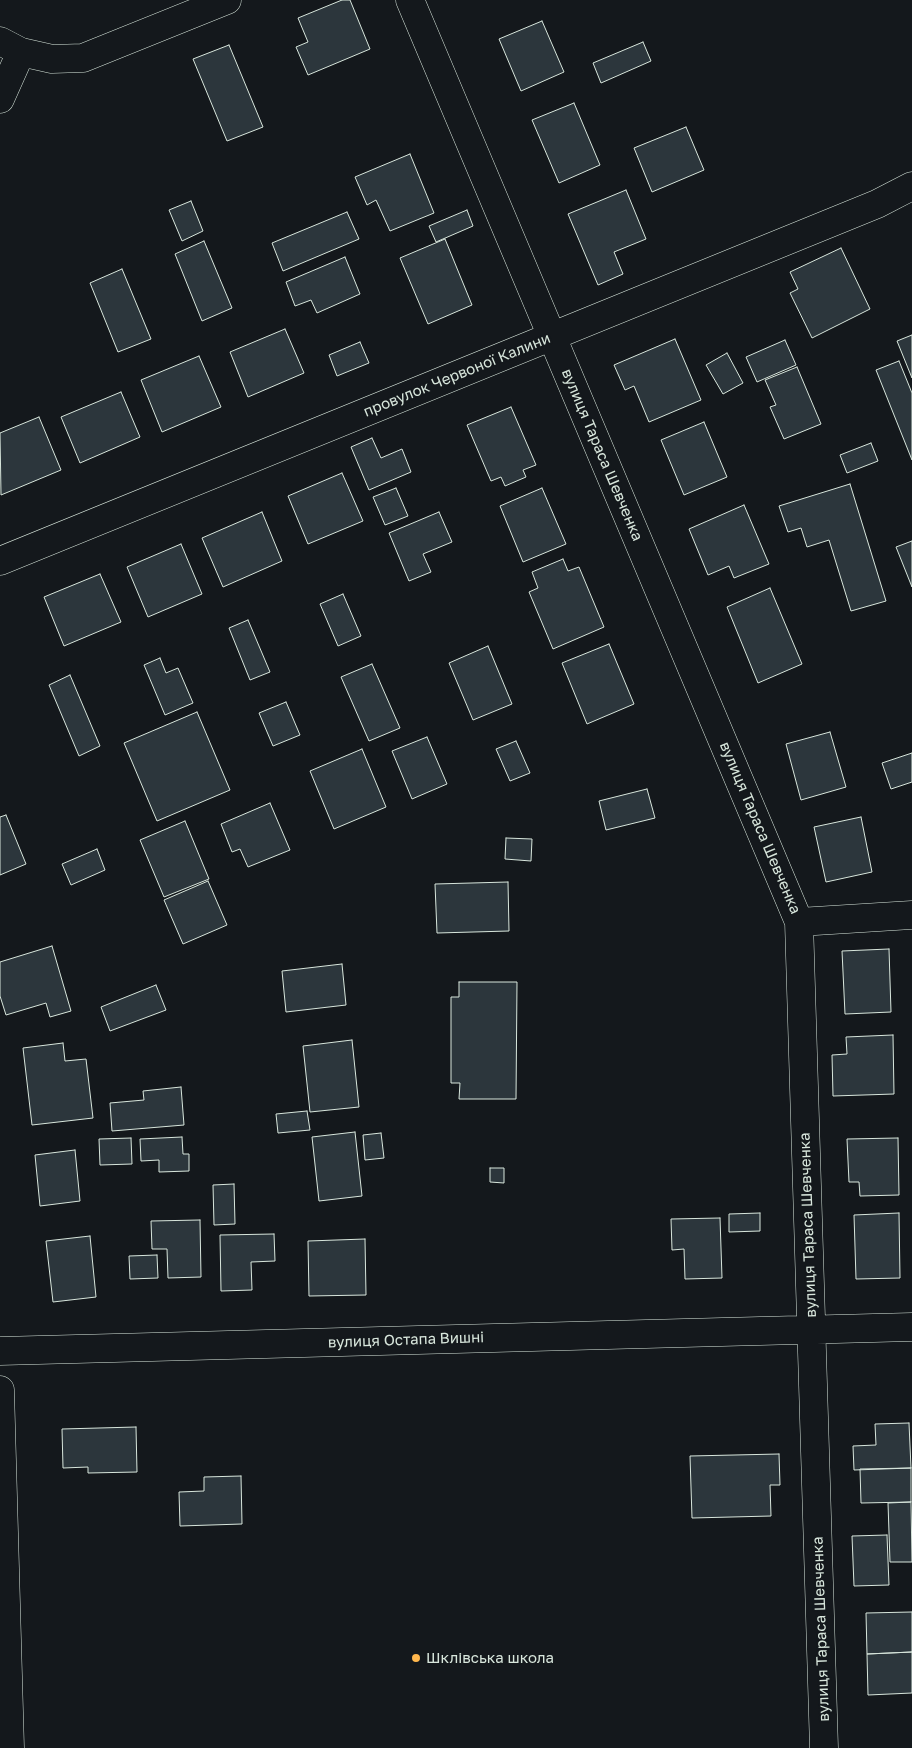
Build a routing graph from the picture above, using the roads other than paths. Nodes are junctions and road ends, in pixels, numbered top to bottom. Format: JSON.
{"nodes":[{"id":1,"x":227,"y":0,"type":"edge"},
{"id":2,"x":410,"y":0,"type":"edge"},
{"id":3,"x":11,"y":47,"type":"edge"},
{"id":4,"x":0,"y":99,"type":"edge"},
{"id":5,"x":912,"y":186,"type":"edge"},
{"id":6,"x":552,"y":336,"type":"junction"},
{"id":7,"x":0,"y":561,"type":"edge"},
{"id":8,"x":912,"y":915,"type":"edge"},
{"id":9,"x":799,"y":922,"type":"junction"},
{"id":10,"x":912,"y":1327,"type":"edge"},
{"id":11,"x":812,"y":1329,"type":"junction"},
{"id":12,"x":0,"y":1351,"type":"edge"},
{"id":13,"x":0,"y":1390,"type":"edge"},
{"id":14,"x":10,"y":1748,"type":"edge"},
{"id":15,"x":824,"y":1748,"type":"edge"}],
"edges":[{"from":1,"to":3,"type":"street"},
{"from":2,"to":6,"type":"street","name":"вулиця Тараса Шевченка"},
{"from":3,"to":4,"type":"street"},
{"from":5,"to":6,"type":"street","name":"провулок Червоної Калини"},
{"from":6,"to":7,"type":"street","name":"провулок Червоної Калини"},
{"from":6,"to":9,"type":"street","name":"вулиця Тараса Шевченка"},
{"from":8,"to":9,"type":"street"},
{"from":9,"to":11,"type":"street","name":"вулиця Тараса Шевченка"},
{"from":10,"to":11,"type":"street","name":"вулиця Остапа Вишні"},
{"from":11,"to":12,"type":"street","name":"вулиця Остапа Вишні"},
{"from":11,"to":15,"type":"street","name":"вулиця Тараса Шевченка"},
{"from":13,"to":14,"type":"street"}]}
